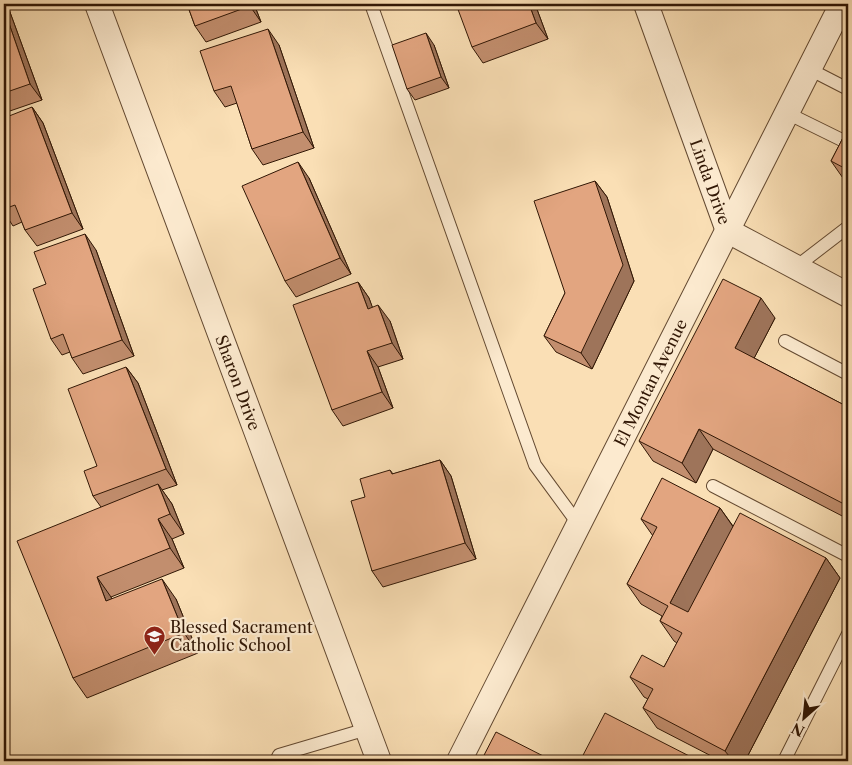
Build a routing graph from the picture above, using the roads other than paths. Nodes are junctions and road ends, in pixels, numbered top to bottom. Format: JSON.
{"nodes":[{"id":1,"x":97,"y":4,"type":"edge"},
{"id":2,"x":371,"y":4,"type":"edge"},
{"id":3,"x":646,"y":4,"type":"edge"},
{"id":4,"x":842,"y":4,"type":"edge"},
{"id":5,"x":809,"y":69,"type":"junction"},
{"id":6,"x":848,"y":90,"type":"edge"},
{"id":7,"x":787,"y":113,"type":"junction"},
{"id":8,"x":848,"y":143,"type":"edge"},
{"id":9,"x":848,"y":227,"type":"edge"},
{"id":10,"x":728,"y":231,"type":"junction"},
{"id":11,"x":796,"y":267,"type":"junction"},
{"id":12,"x":848,"y":295,"type":"edge"},
{"id":13,"x":785,"y":340,"type":"dead end"},
{"id":14,"x":848,"y":374,"type":"edge"},
{"id":15,"x":714,"y":486,"type":"dead end"},
{"id":16,"x":578,"y":525,"type":"junction"},
{"id":17,"x":848,"y":556,"type":"edge"},
{"id":18,"x":848,"y":634,"type":"edge"},
{"id":19,"x":367,"y":729,"type":"junction"},
{"id":20,"x":276,"y":761,"type":"edge"},
{"id":21,"x":379,"y":761,"type":"edge"},
{"id":22,"x":459,"y":761,"type":"edge"},
{"id":23,"x":784,"y":761,"type":"edge"}],
"edges":[{"from":1,"to":19,"type":"street","name":"Sharon Drive"},
{"from":2,"to":16,"type":"lane"},
{"from":3,"to":10,"type":"street","name":"Linda Drive"},
{"from":4,"to":5,"type":"street","name":"El Montan Avenue"},
{"from":5,"to":6,"type":"lane"},
{"from":5,"to":7,"type":"street","name":"El Montan Avenue"},
{"from":7,"to":8,"type":"lane"},
{"from":7,"to":10,"type":"street","name":"El Montan Avenue"},
{"from":9,"to":11,"type":"lane"},
{"from":10,"to":11,"type":"street","name":"Linda Drive"},
{"from":10,"to":16,"type":"street","name":"El Montan Avenue"},
{"from":11,"to":12,"type":"street","name":"Linda Drive"},
{"from":13,"to":14,"type":"lane"},
{"from":15,"to":17,"type":"lane"},
{"from":16,"to":22,"type":"street","name":"El Montan Avenue"},
{"from":18,"to":23,"type":"lane"},
{"from":19,"to":20,"type":"lane"},
{"from":19,"to":21,"type":"street","name":"Sharon Drive"}]}
